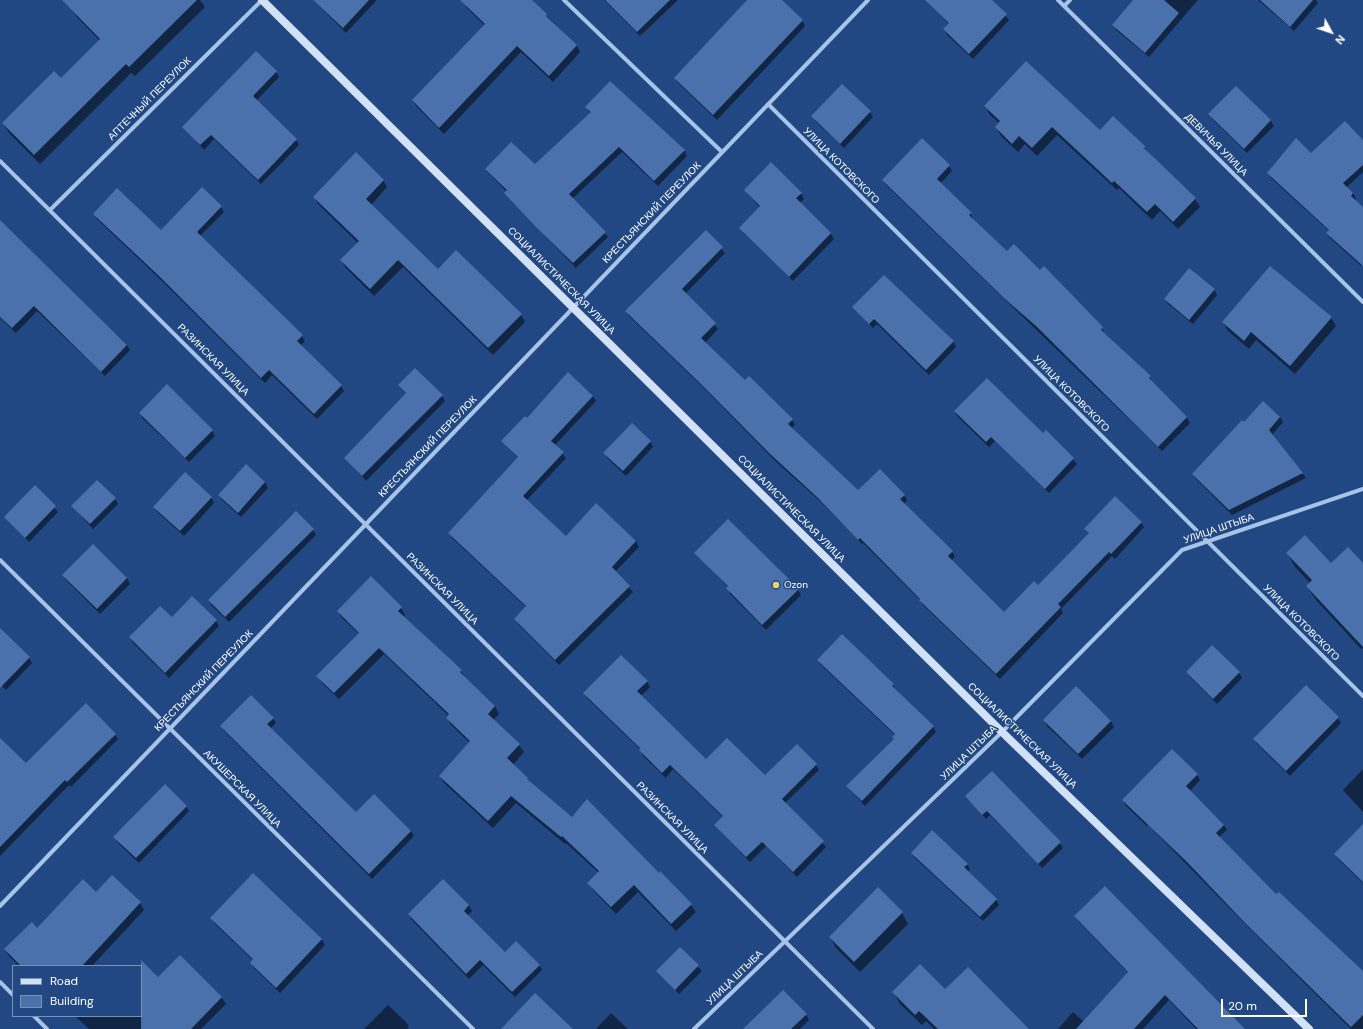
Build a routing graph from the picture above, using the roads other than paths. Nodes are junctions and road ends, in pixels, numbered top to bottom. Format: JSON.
{"nodes":[{"id":1,"x":262,"y":0,"type":"edge"},
{"id":2,"x":564,"y":0,"type":"edge"},
{"id":3,"x":868,"y":0,"type":"edge"},
{"id":4,"x":1058,"y":0,"type":"edge"},
{"id":5,"x":1070,"y":0,"type":"edge"},
{"id":6,"x":1064,"y":6,"type":"junction"},
{"id":7,"x":768,"y":104,"type":"junction"},
{"id":8,"x":722,"y":152,"type":"junction"},
{"id":9,"x":0,"y":161,"type":"edge"},
{"id":10,"x":50,"y":210,"type":"junction"},
{"id":11,"x":1363,"y":302,"type":"edge"},
{"id":12,"x":573,"y":307,"type":"junction"},
{"id":13,"x":1363,"y":489,"type":"edge"},
{"id":14,"x":366,"y":524,"type":"junction"},
{"id":15,"x":1207,"y":541,"type":"junction"},
{"id":16,"x":0,"y":560,"type":"edge"},
{"id":17,"x":1363,"y":696,"type":"edge"},
{"id":18,"x":170,"y":728,"type":"junction"},
{"id":19,"x":1002,"y":732,"type":"junction"},
{"id":20,"x":0,"y":906,"type":"edge"},
{"id":21,"x":784,"y":941,"type":"junction"},
{"id":22,"x":0,"y":982,"type":"edge"},
{"id":23,"x":12,"y":994,"type":"edge"},
{"id":24,"x":35,"y":1017,"type":"edge"},
{"id":25,"x":47,"y":1029,"type":"edge"},
{"id":26,"x":473,"y":1029,"type":"edge"},
{"id":27,"x":694,"y":1029,"type":"edge"},
{"id":28,"x":873,"y":1029,"type":"edge"},
{"id":29,"x":1309,"y":1029,"type":"edge"}],
"edges":[{"from":1,"to":10,"type":"street","name":"АПТЕЧНЫЙ ПЕРЕУЛОК"},
{"from":1,"to":12,"type":"street","name":"СОЦИАЛИСТИЧЕСКАЯ УЛИЦА"},
{"from":2,"to":8,"type":"street"},
{"from":3,"to":7,"type":"street","name":"КРЕСТЬЯНСКИЙ ПЕРЕУЛОК"},
{"from":4,"to":6,"type":"street","name":"ДЕВИЧЬЯ УЛИЦА"},
{"from":5,"to":6,"type":"street"},
{"from":6,"to":11,"type":"street","name":"ДЕВИЧЬЯ УЛИЦА"},
{"from":7,"to":8,"type":"street","name":"КРЕСТЬЯНСКИЙ ПЕРЕУЛОК"},
{"from":7,"to":15,"type":"street","name":"УЛИЦА КОТОВСКОГО"},
{"from":8,"to":12,"type":"street","name":"КРЕСТЬЯНСКИЙ ПЕРЕУЛОК"},
{"from":9,"to":10,"type":"street","name":"РАЗИНСКАЯ УЛИЦА"},
{"from":10,"to":14,"type":"street","name":"РАЗИНСКАЯ УЛИЦА"},
{"from":12,"to":14,"type":"street","name":"КРЕСТЬЯНСКИЙ ПЕРЕУЛОК"},
{"from":12,"to":19,"type":"street","name":"СОЦИАЛИСТИЧЕСКАЯ УЛИЦА"},
{"from":13,"to":15,"type":"street","name":"УЛИЦА ШТЫБА"},
{"from":14,"to":18,"type":"street","name":"КРЕСТЬЯНСКИЙ ПЕРЕУЛОК"},
{"from":14,"to":21,"type":"street","name":"РАЗИНСКАЯ УЛИЦА"},
{"from":15,"to":17,"type":"street","name":"УЛИЦА КОТОВСКОГО"},
{"from":15,"to":19,"type":"street","name":"УЛИЦА ШТЫБА"},
{"from":16,"to":18,"type":"street","name":"АКУШЕРСКАЯ УЛИЦА"},
{"from":18,"to":20,"type":"street","name":"КРЕСТЬЯНСКИЙ ПЕРЕУЛОК"},
{"from":18,"to":26,"type":"street","name":"АКУШЕРСКАЯ УЛИЦА"},
{"from":19,"to":21,"type":"street","name":"УЛИЦА ШТЫБА"},
{"from":19,"to":29,"type":"street","name":"СОЦИАЛИСТИЧЕСКАЯ УЛИЦА"},
{"from":21,"to":27,"type":"street","name":"УЛИЦА ШТЫБА"},
{"from":21,"to":28,"type":"street","name":"РАЗИНСКАЯ УЛИЦА"},
{"from":22,"to":23,"type":"street"},
{"from":24,"to":25,"type":"street"}]}
